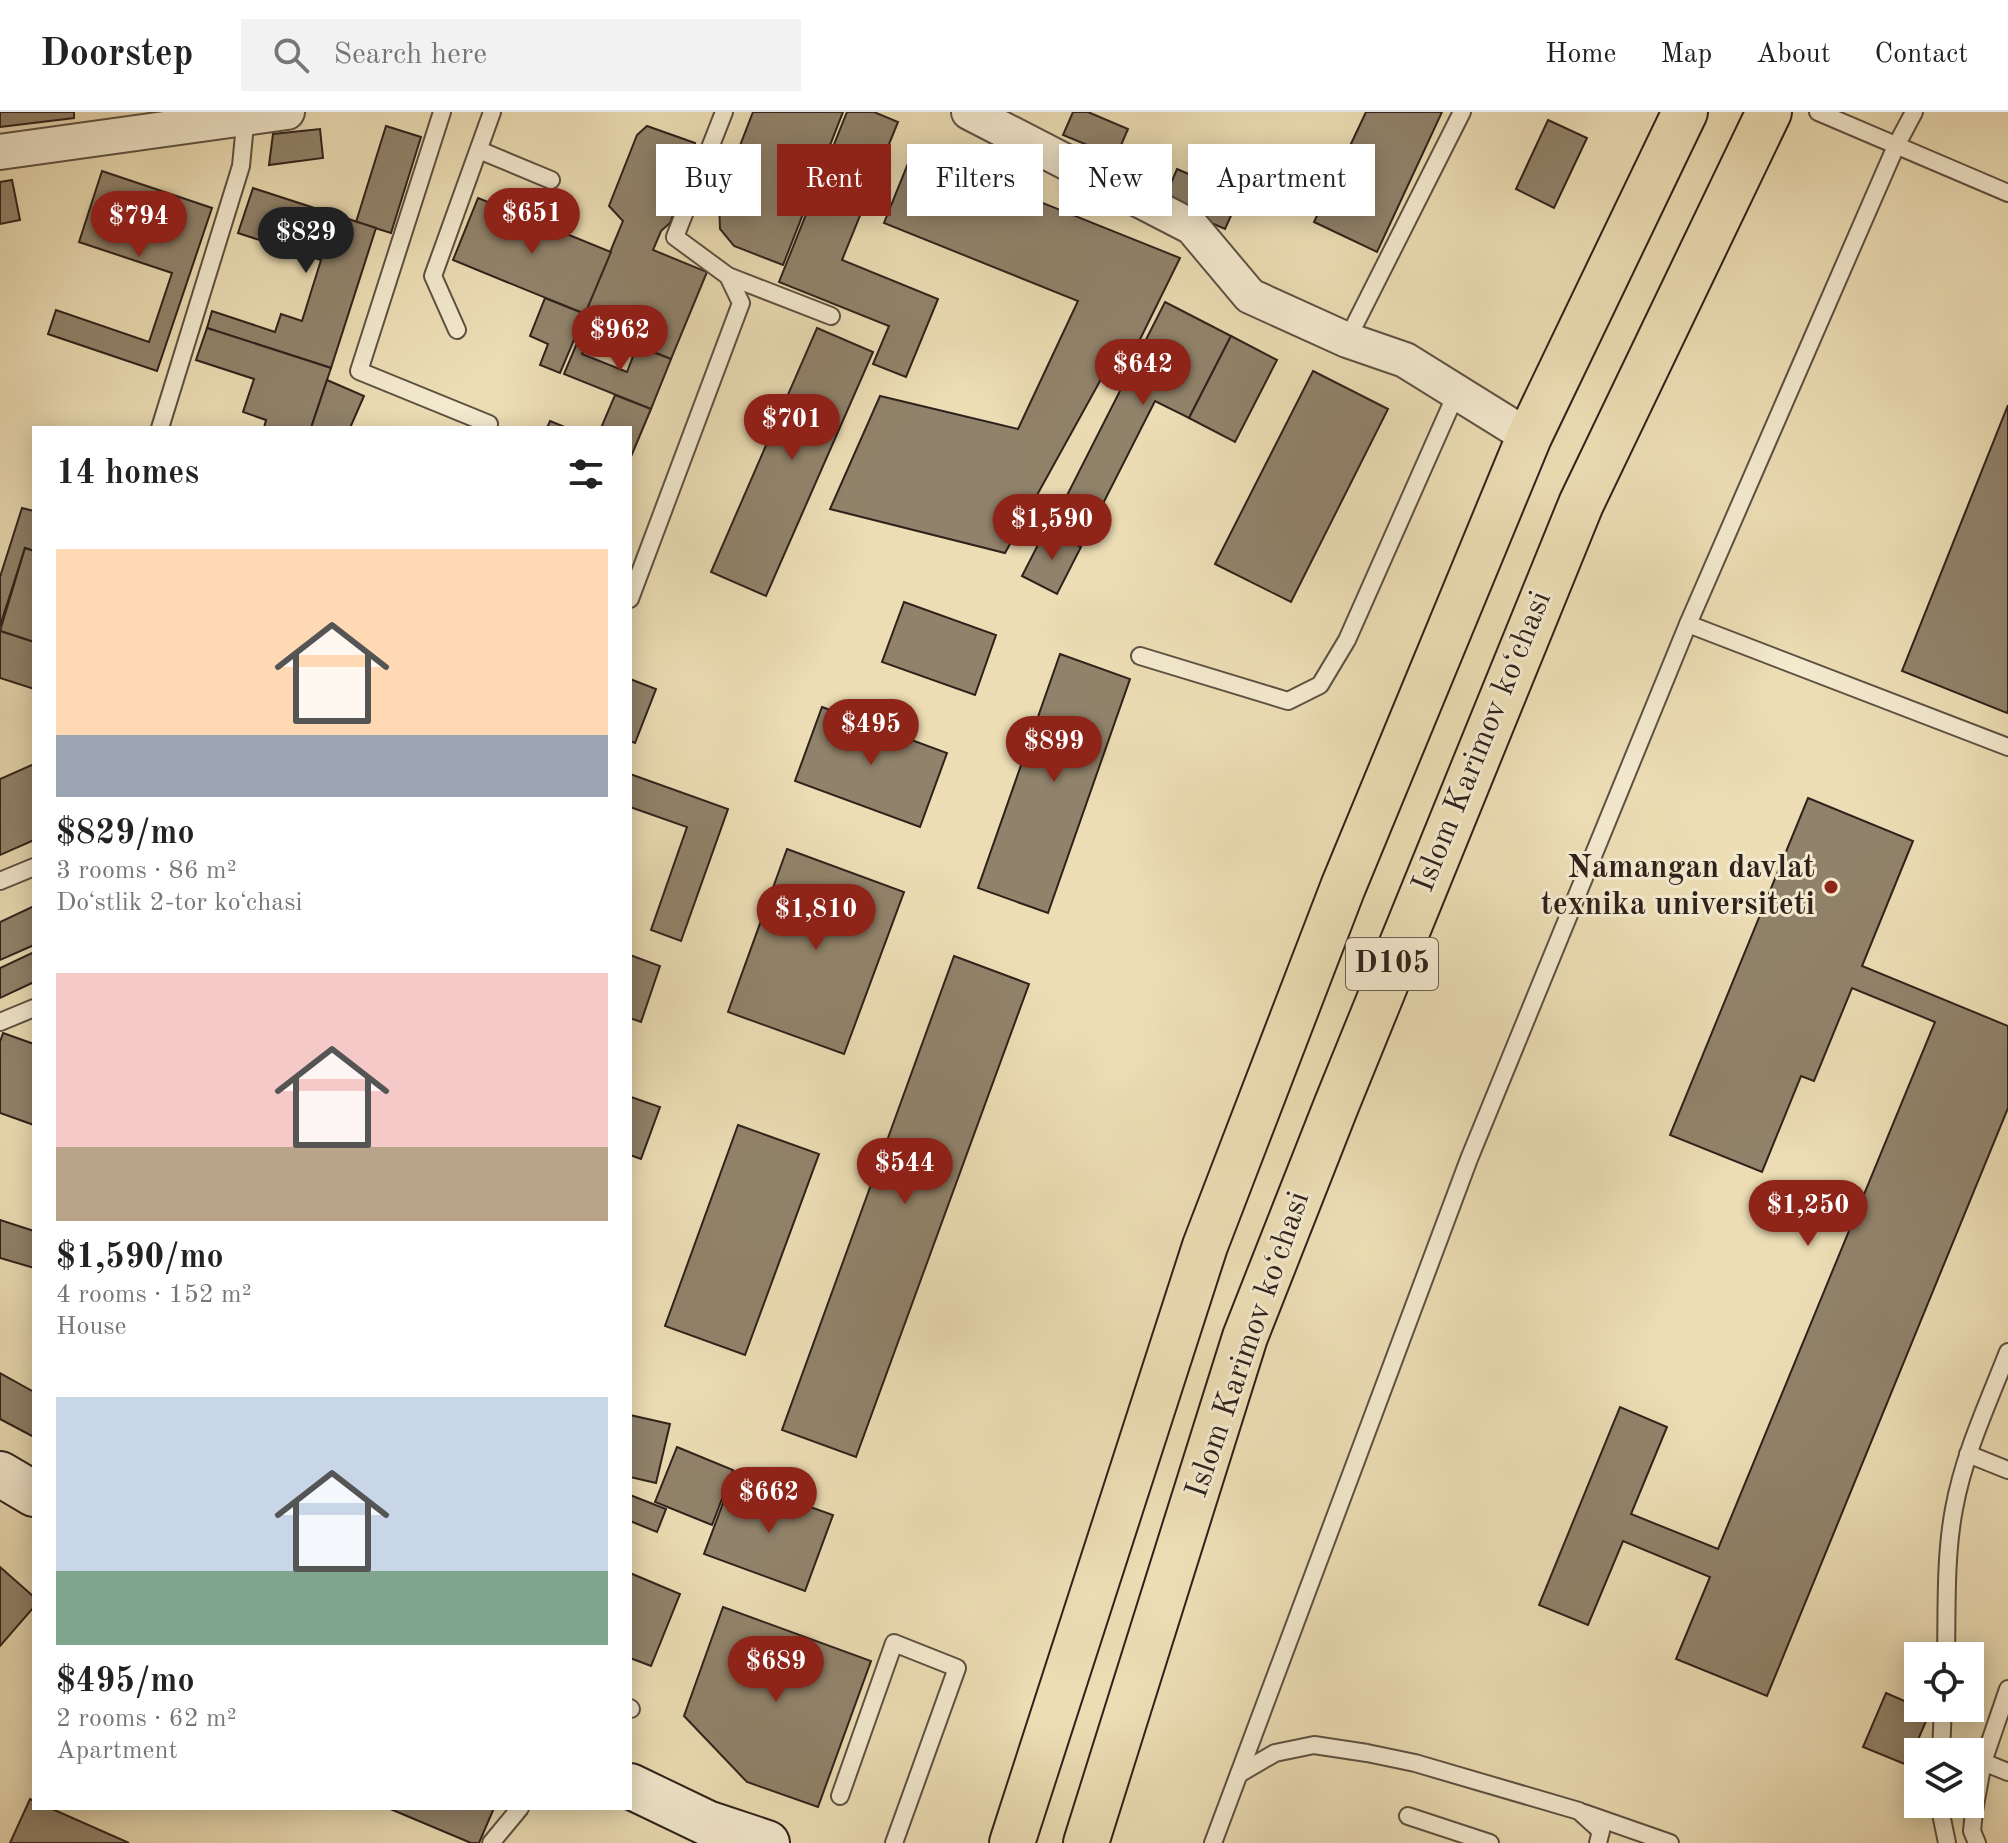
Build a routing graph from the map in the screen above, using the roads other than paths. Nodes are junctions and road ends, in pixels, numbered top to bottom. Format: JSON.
{"nodes":[{"id":1,"x":287,"y":112,"type":"edge"},
{"id":2,"x":442,"y":112,"type":"edge"},
{"id":3,"x":492,"y":112,"type":"edge"},
{"id":4,"x":724,"y":112,"type":"edge"},
{"id":5,"x":969,"y":112,"type":"edge"},
{"id":6,"x":1462,"y":112,"type":"edge"},
{"id":7,"x":1685,"y":112,"type":"edge"},
{"id":8,"x":1769,"y":112,"type":"edge"},
{"id":9,"x":1818,"y":112,"type":"edge"},
{"id":10,"x":1914,"y":112,"type":"edge"},
{"id":11,"x":246,"y":115,"type":"edge"},
{"id":12,"x":1896,"y":146,"type":"junction"},
{"id":13,"x":479,"y":150,"type":"junction"},
{"id":14,"x":0,"y":152,"type":"edge"},
{"id":15,"x":551,"y":180,"type":"dead end"},
{"id":16,"x":2008,"y":193,"type":"edge"},
{"id":17,"x":728,"y":276,"type":"junction"},
{"id":18,"x":831,"y":316,"type":"dead end"},
{"id":19,"x":457,"y":330,"type":"dead end"},
{"id":20,"x":1347,"y":340,"type":"junction"},
{"id":21,"x":1456,"y":394,"type":"junction"},
{"id":22,"x":489,"y":424,"type":"dead end"},
{"id":23,"x":161,"y":426,"type":"edge"},
{"id":24,"x":1529,"y":437,"type":"junction"},
{"id":25,"x":632,"y":594,"type":"edge"},
{"id":26,"x":1688,"y":624,"type":"junction"},
{"id":27,"x":1140,"y":656,"type":"dead end"},
{"id":28,"x":2008,"y":747,"type":"edge"},
{"id":29,"x":32,"y":868,"type":"edge"},
{"id":30,"x":0,"y":881,"type":"edge"},
{"id":31,"x":32,"y":1009,"type":"edge"},
{"id":32,"x":0,"y":1022,"type":"edge"},
{"id":33,"x":2008,"y":1352,"type":"edge"},
{"id":34,"x":1968,"y":1454,"type":"junction"},
{"id":35,"x":2008,"y":1470,"type":"edge"},
{"id":36,"x":0,"y":1474,"type":"edge"},
{"id":37,"x":32,"y":1493,"type":"edge"},
{"id":38,"x":1946,"y":1642,"type":"edge"},
{"id":39,"x":2008,"y":1689,"type":"edge"},
{"id":40,"x":1984,"y":1759,"type":"edge"},
{"id":41,"x":1984,"y":1762,"type":"edge"},
{"id":42,"x":2008,"y":1772,"type":"edge"},
{"id":43,"x":1239,"y":1774,"type":"junction"},
{"id":44,"x":632,"y":1787,"type":"edge"},
{"id":45,"x":840,"y":1796,"type":"dead end"},
{"id":46,"x":518,"y":1810,"type":"edge"},
{"id":47,"x":1579,"y":1811,"type":"junction"},
{"id":48,"x":1408,"y":1816,"type":"dead end"},
{"id":49,"x":1942,"y":1818,"type":"edge"},
{"id":50,"x":1973,"y":1818,"type":"edge"},
{"id":51,"x":491,"y":1843,"type":"edge"},
{"id":52,"x":767,"y":1843,"type":"edge"},
{"id":53,"x":894,"y":1843,"type":"edge"},
{"id":54,"x":1012,"y":1843,"type":"edge"},
{"id":55,"x":1086,"y":1843,"type":"edge"},
{"id":56,"x":1213,"y":1843,"type":"edge"},
{"id":57,"x":1490,"y":1843,"type":"edge"},
{"id":58,"x":1598,"y":1843,"type":"edge"},
{"id":59,"x":1670,"y":1843,"type":"edge"},
{"id":60,"x":1947,"y":1843,"type":"edge"},
{"id":61,"x":1977,"y":1843,"type":"edge"}],
"edges":[{"from":1,"to":11,"type":"street"},
{"from":2,"to":22,"type":"lane"},
{"from":3,"to":13,"type":"lane"},
{"from":4,"to":17,"type":"lane"},
{"from":5,"to":20,"type":"street"},
{"from":6,"to":20,"type":"lane"},
{"from":7,"to":24,"type":"main road"},
{"from":8,"to":55,"type":"main road","name":"Islom Karimov koʻchasi","number":"D105"},
{"from":9,"to":12,"type":"lane"},
{"from":10,"to":12,"type":"lane"},
{"from":11,"to":14,"type":"street"},
{"from":11,"to":23,"type":"lane"},
{"from":12,"to":16,"type":"lane"},
{"from":12,"to":26,"type":"lane"},
{"from":13,"to":15,"type":"lane"},
{"from":13,"to":19,"type":"lane"},
{"from":17,"to":18,"type":"lane"},
{"from":17,"to":25,"type":"lane"},
{"from":20,"to":21,"type":"street"},
{"from":21,"to":24,"type":"street"},
{"from":21,"to":27,"type":"lane"},
{"from":24,"to":54,"type":"main road","number":"D105"},
{"from":26,"to":28,"type":"lane"},
{"from":26,"to":43,"type":"lane"},
{"from":29,"to":30,"type":"lane"},
{"from":31,"to":32,"type":"lane"},
{"from":33,"to":34,"type":"lane"},
{"from":34,"to":35,"type":"lane"},
{"from":34,"to":38,"type":"lane"},
{"from":36,"to":37,"type":"street"},
{"from":39,"to":40,"type":"lane"},
{"from":41,"to":42,"type":"lane"},
{"from":43,"to":47,"type":"lane"},
{"from":43,"to":56,"type":"lane"},
{"from":44,"to":52,"type":"street"},
{"from":45,"to":53,"type":"lane"},
{"from":46,"to":51,"type":"lane"},
{"from":47,"to":58,"type":"lane"},
{"from":47,"to":59,"type":"lane"},
{"from":48,"to":57,"type":"lane"},
{"from":49,"to":60,"type":"lane"},
{"from":50,"to":61,"type":"lane"}]}
